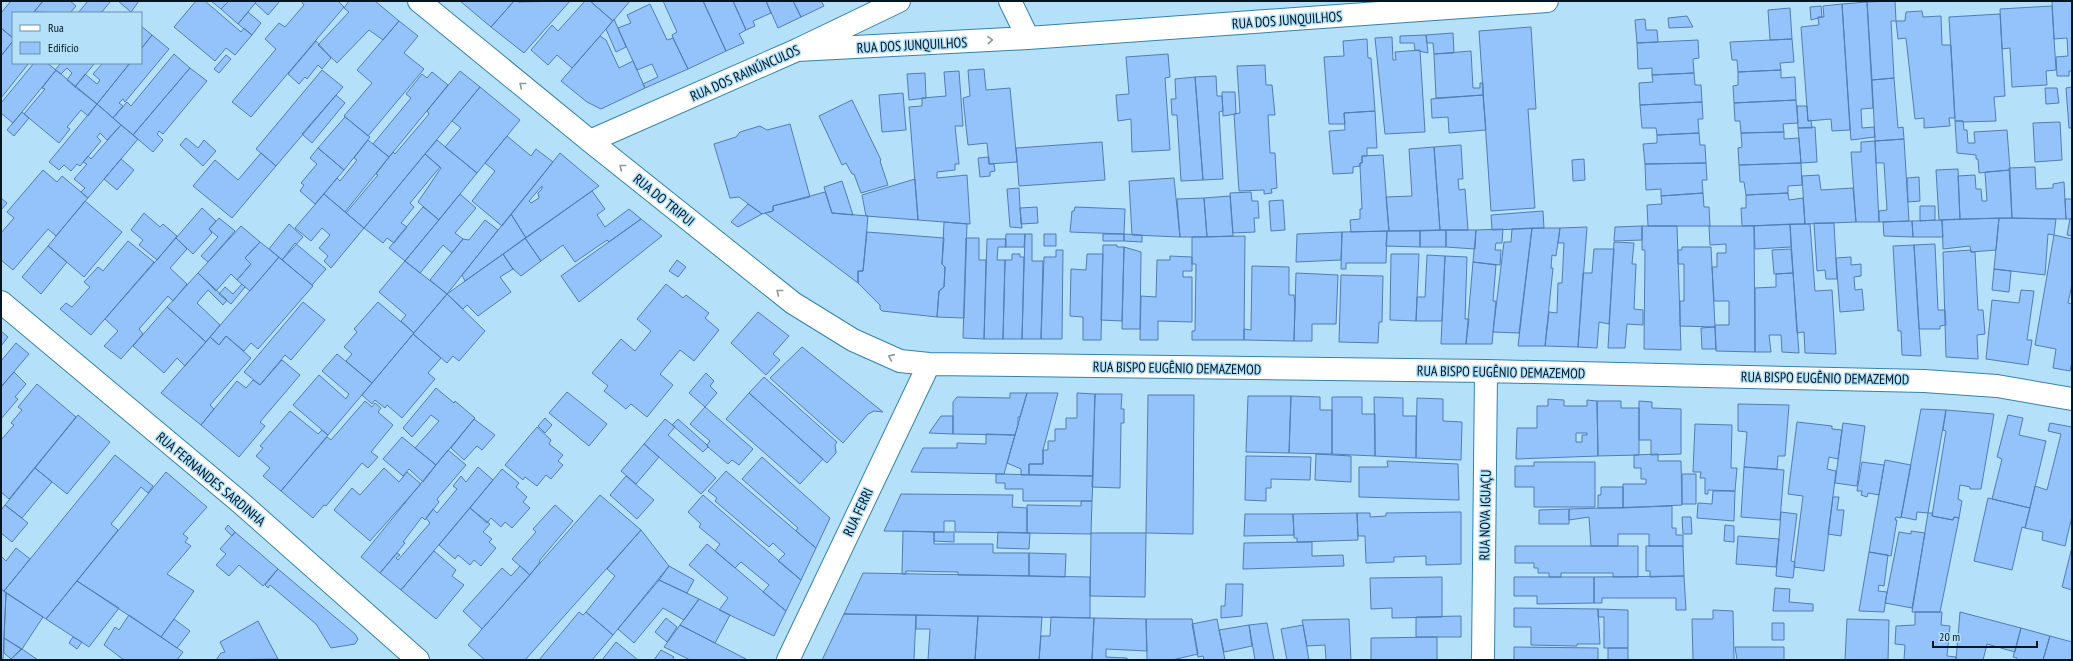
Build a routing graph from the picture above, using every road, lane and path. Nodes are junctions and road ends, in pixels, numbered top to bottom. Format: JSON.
{"nodes":[{"id":1,"x":419,"y":1,"type":"edge"},
{"id":2,"x":899,"y":1,"type":"edge"},
{"id":3,"x":1010,"y":1,"type":"edge"},
{"id":4,"x":1547,"y":1,"type":"edge"},
{"id":5,"x":1028,"y":38,"type":"junction"},
{"id":6,"x":797,"y":50,"type":"junction"},
{"id":7,"x":590,"y":141,"type":"junction"},
{"id":8,"x":1,"y":302,"type":"edge"},
{"id":9,"x":929,"y":364,"type":"junction"},
{"id":10,"x":1486,"y":371,"type":"junction"},
{"id":11,"x":2072,"y":399,"type":"edge"},
{"id":12,"x":418,"y":660,"type":"edge"},
{"id":13,"x":788,"y":660,"type":"edge"},
{"id":14,"x":1483,"y":660,"type":"edge"}],
"edges":[{"from":7,"to":1,"type":"street","name":"RUA DO TRIPUI","one_way":true},
{"from":2,"to":6,"type":"street","name":"RUA DOS RAINÚNCULOS"},
{"from":3,"to":5,"type":"street"},
{"from":4,"to":5,"type":"street","name":"RUA DOS JUNQUILHOS"},
{"from":6,"to":5,"type":"street","name":"RUA DOS JUNQUILHOS","one_way":true},
{"from":6,"to":7,"type":"street","name":"RUA DOS RAINÚNCULOS"},
{"from":9,"to":7,"type":"street","name":"RUA DO TRIPUI","one_way":true},
{"from":8,"to":12,"type":"street","name":"RUA FERNANDES SARDINHA"},
{"from":9,"to":10,"type":"street","name":"RUA BISPO EUGÊNIO DEMAZEMOD"},
{"from":9,"to":13,"type":"street","name":"RUA FERRI"},
{"from":10,"to":11,"type":"street","name":"RUA BISPO EUGÊNIO DEMAZEMOD"},
{"from":10,"to":14,"type":"street","name":"RUA NOVA IGUAÇU"}]}
